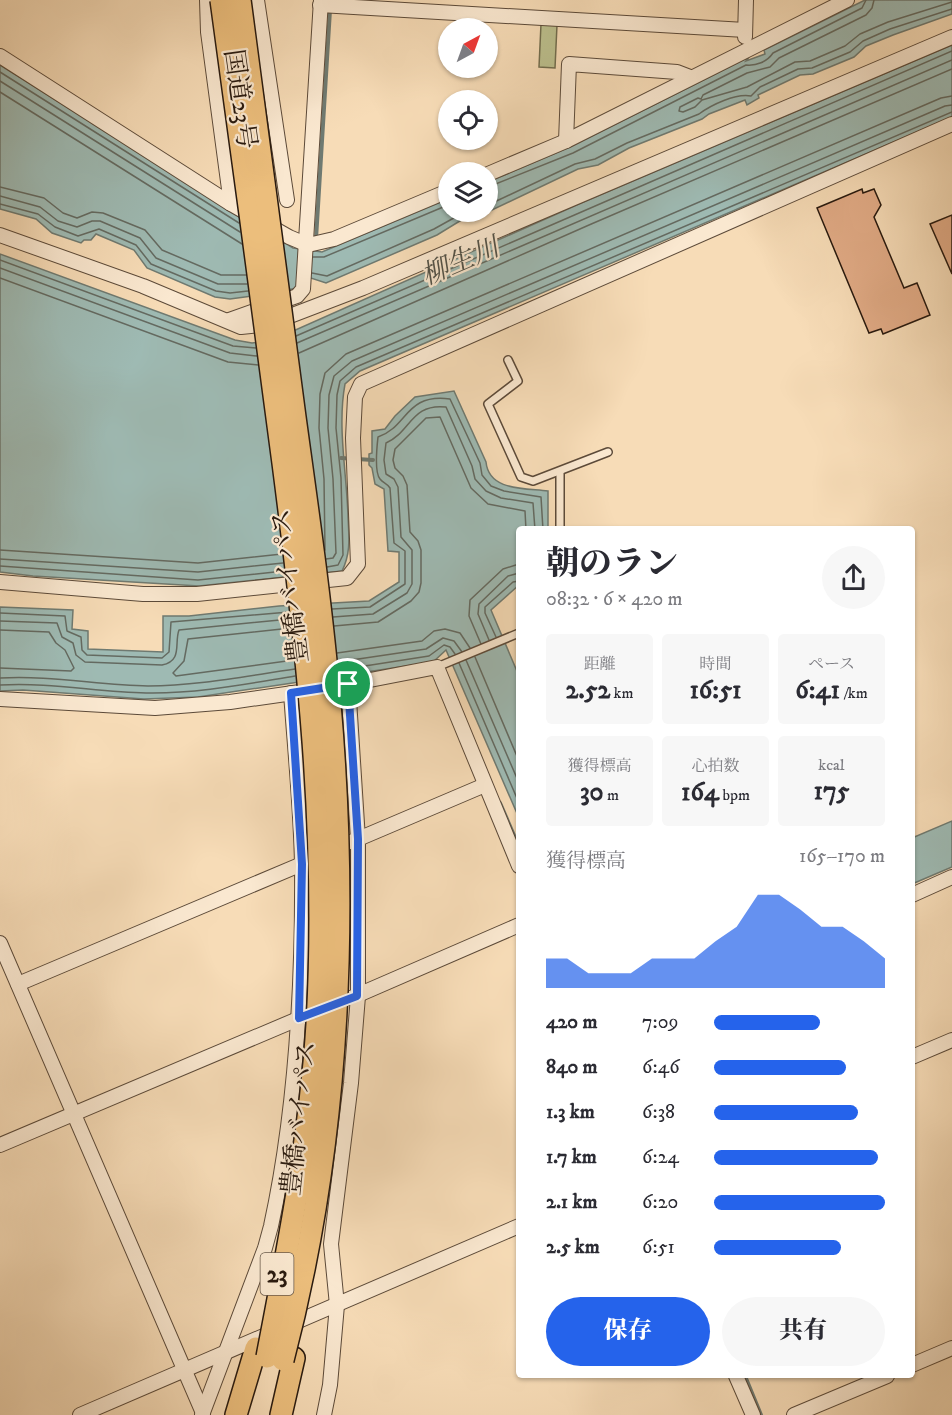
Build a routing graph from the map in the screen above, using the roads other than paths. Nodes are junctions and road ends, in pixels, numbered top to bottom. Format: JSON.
{"nodes":[{"id":1,"x":207,"y":0,"type":"edge"},
{"id":2,"x":221,"y":0,"type":"edge"},
{"id":3,"x":240,"y":0,"type":"edge"},
{"id":4,"x":257,"y":0,"type":"edge"},
{"id":5,"x":746,"y":0,"type":"edge"},
{"id":6,"x":847,"y":0,"type":"edge"},
{"id":7,"x":321,"y":3,"type":"edge"},
{"id":8,"x":745,"y":30,"type":"junction"},
{"id":9,"x":952,"y":37,"type":"edge"},
{"id":10,"x":745,"y":52,"type":"junction"},
{"id":11,"x":0,"y":56,"type":"edge"},
{"id":12,"x":690,"y":77,"type":"junction"},
{"id":13,"x":952,"y":124,"type":"edge"},
{"id":14,"x":566,"y":141,"type":"junction"},
{"id":15,"x":498,"y":170,"type":"edge"},
{"id":16,"x":438,"y":195,"type":"edge"},
{"id":17,"x":287,"y":200,"type":"junction"},
{"id":18,"x":309,"y":200,"type":"junction"},
{"id":19,"x":231,"y":204,"type":"junction"},
{"id":20,"x":0,"y":235,"type":"edge"},
{"id":21,"x":313,"y":244,"type":"junction"},
{"id":22,"x":229,"y":320,"type":"junction"},
{"id":23,"x":508,"y":360,"type":"dead end"},
{"id":24,"x":608,"y":452,"type":"dead end"},
{"id":25,"x":560,"y":472,"type":"junction"},
{"id":26,"x":560,"y":526,"type":"edge"},
{"id":27,"x":0,"y":582,"type":"edge"},
{"id":28,"x":516,"y":634,"type":"edge"},
{"id":29,"x":438,"y":667,"type":"junction"},
{"id":30,"x":348,"y":684,"type":"junction"},
{"id":31,"x":291,"y":693,"type":"junction"},
{"id":32,"x":0,"y":699,"type":"edge"},
{"id":33,"x":485,"y":785,"type":"junction"},
{"id":34,"x":358,"y":839,"type":"junction"},
{"id":35,"x":516,"y":859,"type":"edge"},
{"id":36,"x":302,"y":864,"type":"junction"},
{"id":37,"x":952,"y":877,"type":"edge"},
{"id":38,"x":915,"y":894,"type":"edge"},
{"id":39,"x":516,"y":926,"type":"edge"},
{"id":40,"x":0,"y":943,"type":"edge"},
{"id":41,"x":18,"y":984,"type":"junction"},
{"id":42,"x":357,"y":996,"type":"junction"},
{"id":43,"x":299,"y":1018,"type":"junction"},
{"id":44,"x":952,"y":1040,"type":"edge"},
{"id":45,"x":915,"y":1056,"type":"edge"},
{"id":46,"x":73,"y":1114,"type":"junction"},
{"id":47,"x":0,"y":1145,"type":"edge"},
{"id":48,"x":516,"y":1228,"type":"edge"},
{"id":49,"x":337,"y":1305,"type":"junction"},
{"id":50,"x":952,"y":1348,"type":"edge"},
{"id":51,"x":224,"y":1352,"type":"junction"},
{"id":52,"x":275,"y":1356,"type":"junction"},
{"id":53,"x":915,"y":1364,"type":"edge"},
{"id":54,"x":184,"y":1370,"type":"junction"},
{"id":55,"x":737,"y":1378,"type":"edge"},
{"id":56,"x":882,"y":1378,"type":"edge"},
{"id":57,"x":203,"y":1414,"type":"edge"},
{"id":58,"x":80,"y":1415,"type":"edge"},
{"id":59,"x":236,"y":1415,"type":"edge"},
{"id":60,"x":251,"y":1415,"type":"edge"},
{"id":61,"x":268,"y":1415,"type":"edge"},
{"id":62,"x":281,"y":1415,"type":"edge"},
{"id":63,"x":324,"y":1415,"type":"edge"},
{"id":64,"x":753,"y":1415,"type":"edge"},
{"id":65,"x":794,"y":1415,"type":"edge"}],
"edges":[{"from":1,"to":19,"type":"street","name":"国道23号"},
{"from":2,"to":52,"type":"highway","name":"豊橋バイパス","number":"23","bridge":true},
{"from":3,"to":52,"type":"highway","name":"豊橋バイパス","number":"23","bridge":true},
{"from":4,"to":17,"type":"street"},
{"from":5,"to":8,"type":"street"},
{"from":6,"to":10,"type":"street"},
{"from":7,"to":8,"type":"street"},
{"from":7,"to":18,"type":"street"},
{"from":8,"to":10,"type":"street"},
{"from":9,"to":22,"type":"street"},
{"from":10,"to":12,"type":"street"},
{"from":11,"to":19,"type":"street"},
{"from":12,"to":14,"type":"street"},
{"from":12,"to":14,"type":"street"},
{"from":13,"to":27,"type":"street"},
{"from":14,"to":15,"type":"street"},
{"from":16,"to":21,"type":"street"},
{"from":17,"to":18,"type":"street"},
{"from":17,"to":19,"type":"street"},
{"from":18,"to":21,"type":"street"},
{"from":19,"to":21,"type":"street"},
{"from":20,"to":22,"type":"street"},
{"from":21,"to":22,"type":"street"},
{"from":23,"to":25,"type":"lane"},
{"from":24,"to":25,"type":"lane"},
{"from":25,"to":26,"type":"lane"},
{"from":28,"to":29,"type":"lane"},
{"from":29,"to":30,"type":"street"},
{"from":29,"to":33,"type":"street"},
{"from":30,"to":31,"type":"street"},
{"from":30,"to":34,"type":"street"},
{"from":31,"to":32,"type":"street"},
{"from":31,"to":36,"type":"street"},
{"from":33,"to":34,"type":"street"},
{"from":33,"to":35,"type":"street"},
{"from":34,"to":36,"type":"street"},
{"from":34,"to":42,"type":"street"},
{"from":36,"to":41,"type":"street"},
{"from":36,"to":43,"type":"street"},
{"from":37,"to":38,"type":"street"},
{"from":39,"to":42,"type":"street"},
{"from":40,"to":41,"type":"street"},
{"from":41,"to":46,"type":"street"},
{"from":42,"to":43,"type":"street"},
{"from":42,"to":49,"type":"street"},
{"from":43,"to":46,"type":"street"},
{"from":43,"to":51,"type":"street"},
{"from":44,"to":45,"type":"street"},
{"from":46,"to":47,"type":"street"},
{"from":46,"to":54,"type":"street"},
{"from":48,"to":49,"type":"street"},
{"from":49,"to":51,"type":"street"},
{"from":49,"to":63,"type":"street"},
{"from":50,"to":53,"type":"street"},
{"from":51,"to":54,"type":"street"},
{"from":51,"to":57,"type":"street"},
{"from":52,"to":59,"type":"highway","number":"23"},
{"from":52,"to":60,"type":"highway","name":"豊橋バイパス","number":"23"},
{"from":52,"to":61,"type":"highway","name":"豊橋バイパス","number":"23"},
{"from":52,"to":62,"type":"highway","number":"23"},
{"from":54,"to":57,"type":"street"},
{"from":54,"to":58,"type":"street"},
{"from":55,"to":64,"type":"street"},
{"from":56,"to":65,"type":"street"}]}
